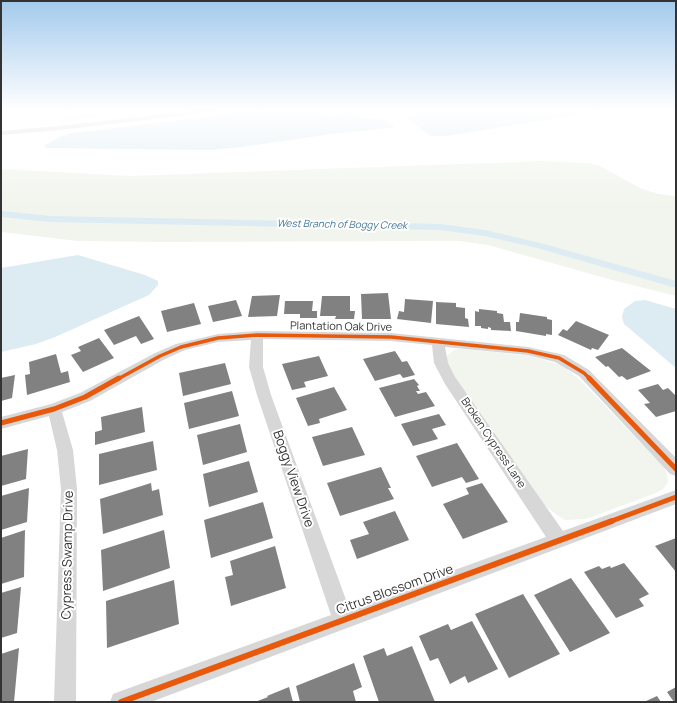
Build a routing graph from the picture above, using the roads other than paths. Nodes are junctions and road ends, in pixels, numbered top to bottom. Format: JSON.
{"nodes":[{"id":1,"x":257,"y":335,"type":"junction"},
{"id":2,"x":438,"y":342,"type":"junction"},
{"id":3,"x":54,"y":409,"type":"junction"},
{"id":4,"x":1,"y":423,"type":"edge"},
{"id":5,"x":676,"y":469,"type":"edge"},
{"id":6,"x":676,"y":497,"type":"edge"},
{"id":7,"x":559,"y":540,"type":"junction"},
{"id":8,"x":342,"y":620,"type":"junction"},
{"id":9,"x":65,"y":702,"type":"edge"},
{"id":10,"x":121,"y":702,"type":"edge"}],
"edges":[{"from":1,"to":2,"type":"street","name":"Plantation Oak Drive"},
{"from":1,"to":3,"type":"street","name":"Plantation Oak Drive"},
{"from":1,"to":8,"type":"street","name":"Boggy View Drive"},
{"from":2,"to":5,"type":"street","name":"Plantation Oak Drive"},
{"from":2,"to":7,"type":"street","name":"Broken Cypress Lane"},
{"from":3,"to":4,"type":"street","name":"Plantation Oak Drive"},
{"from":3,"to":9,"type":"street","name":"Cypress Swamp Drive"},
{"from":6,"to":7,"type":"street","name":"Citrus Blossom Drive"},
{"from":7,"to":8,"type":"street","name":"Citrus Blossom Drive"},
{"from":8,"to":10,"type":"street","name":"Citrus Blossom Drive"}]}
